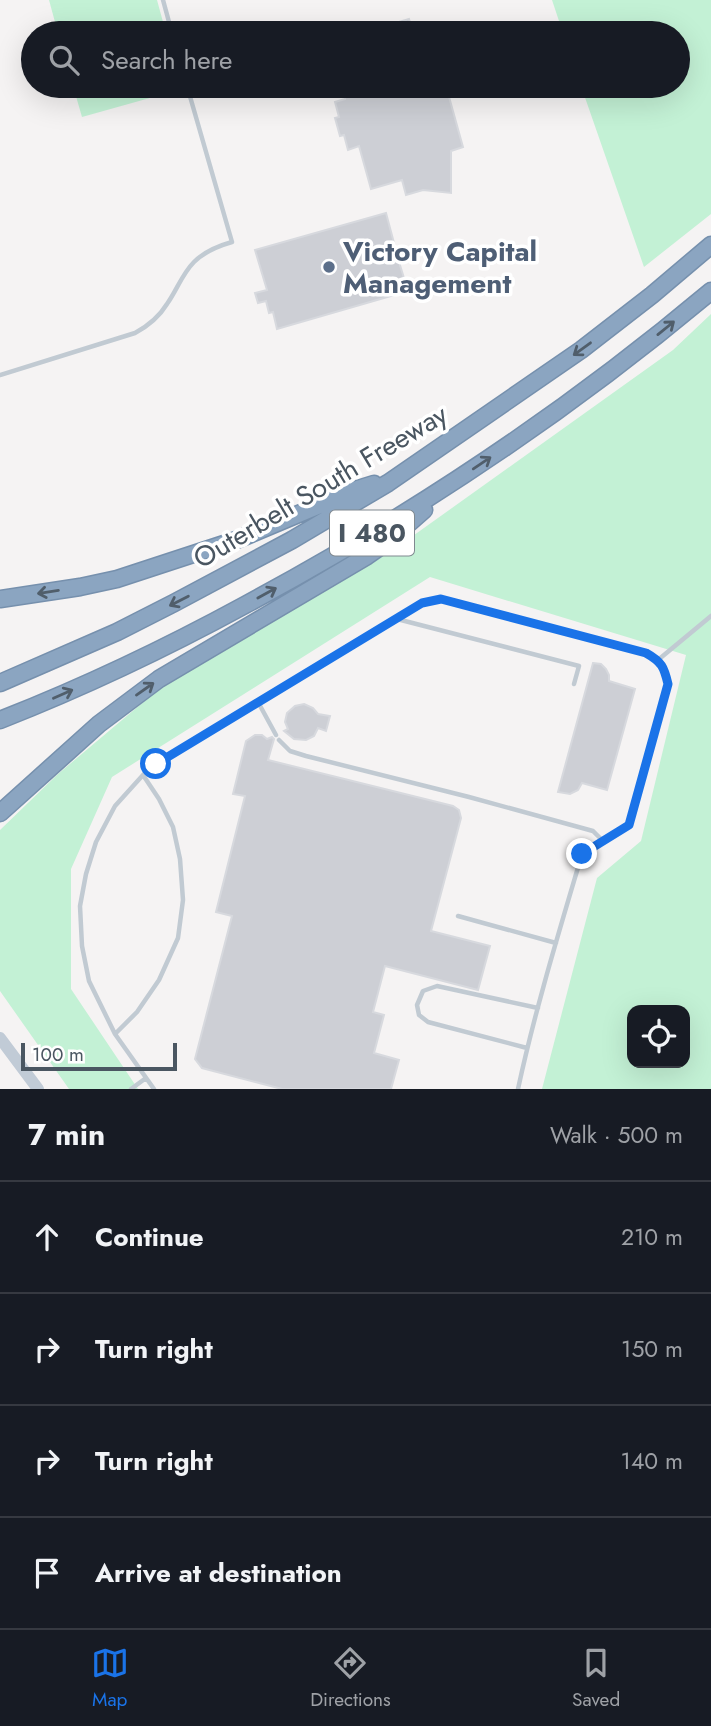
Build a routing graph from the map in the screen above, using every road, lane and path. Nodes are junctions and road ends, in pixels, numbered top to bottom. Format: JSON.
{"nodes":[{"id":1,"x":163,"y":0,"type":"edge"},
{"id":2,"x":169,"y":21,"type":"edge"},
{"id":3,"x":190,"y":98,"type":"edge"},
{"id":4,"x":711,"y":245,"type":"edge"},
{"id":5,"x":711,"y":291,"type":"edge"},
{"id":6,"x":0,"y":374,"type":"edge"},
{"id":7,"x":388,"y":483,"type":"junction"},
{"id":8,"x":453,"y":483,"type":"junction"},
{"id":9,"x":0,"y":599,"type":"edge"},
{"id":10,"x":711,"y":616,"type":"edge"},
{"id":11,"x":396,"y":618,"type":"junction"},
{"id":12,"x":658,"y":660,"type":"junction"},
{"id":13,"x":0,"y":683,"type":"edge"},
{"id":14,"x":574,"y":684,"type":"dead end"},
{"id":15,"x":258,"y":702,"type":"junction"},
{"id":16,"x":0,"y":720,"type":"edge"},
{"id":17,"x":143,"y":775,"type":"junction"},
{"id":18,"x":0,"y":813,"type":"edge"},
{"id":19,"x":603,"y":841,"type":"junction"},
{"id":20,"x":458,"y":916,"type":"dead end"},
{"id":21,"x":556,"y":943,"type":"junction"},
{"id":22,"x":538,"y":1008,"type":"junction"},
{"id":23,"x":115,"y":1034,"type":"junction"},
{"id":24,"x":0,"y":1038,"type":"edge"},
{"id":25,"x":527,"y":1048,"type":"junction"},
{"id":26,"x":146,"y":1078,"type":"junction"},
{"id":27,"x":38,"y":1089,"type":"edge"},
{"id":28,"x":131,"y":1089,"type":"edge"},
{"id":29,"x":154,"y":1089,"type":"edge"},
{"id":30,"x":518,"y":1089,"type":"edge"}],
"edges":[{"from":1,"to":2,"type":"lane"},
{"from":3,"to":6,"type":"lane"},
{"from":4,"to":7,"type":"highway","name":"Outerbelt South Freeway","number":"I 480","one_way":true},
{"from":8,"to":5,"type":"highway","number":"I 480","one_way":true},
{"from":7,"to":9,"type":"highway","one_way":true},
{"from":7,"to":13,"type":"highway","name":"Outerbelt South Freeway","number":"I 480","one_way":true},
{"from":16,"to":8,"type":"highway","number":"I 480","one_way":true},
{"from":18,"to":8,"type":"highway","one_way":true},
{"from":10,"to":12,"type":"lane"},
{"from":11,"to":12,"type":"lane"},
{"from":11,"to":14,"type":"lane"},
{"from":11,"to":15,"type":"lane"},
{"from":12,"to":19,"type":"lane"},
{"from":15,"to":17,"type":"lane"},
{"from":15,"to":19,"type":"lane"},
{"from":17,"to":23,"type":"lane"},
{"from":17,"to":23,"type":"lane"},
{"from":19,"to":21,"type":"lane"},
{"from":20,"to":21,"type":"lane"},
{"from":21,"to":22,"type":"lane"},
{"from":22,"to":25,"type":"lane"},
{"from":22,"to":25,"type":"lane"},
{"from":23,"to":26,"type":"lane"},
{"from":24,"to":27,"type":"main road"},
{"from":25,"to":30,"type":"lane"},
{"from":26,"to":28,"type":"lane"},
{"from":26,"to":29,"type":"lane"}]}
